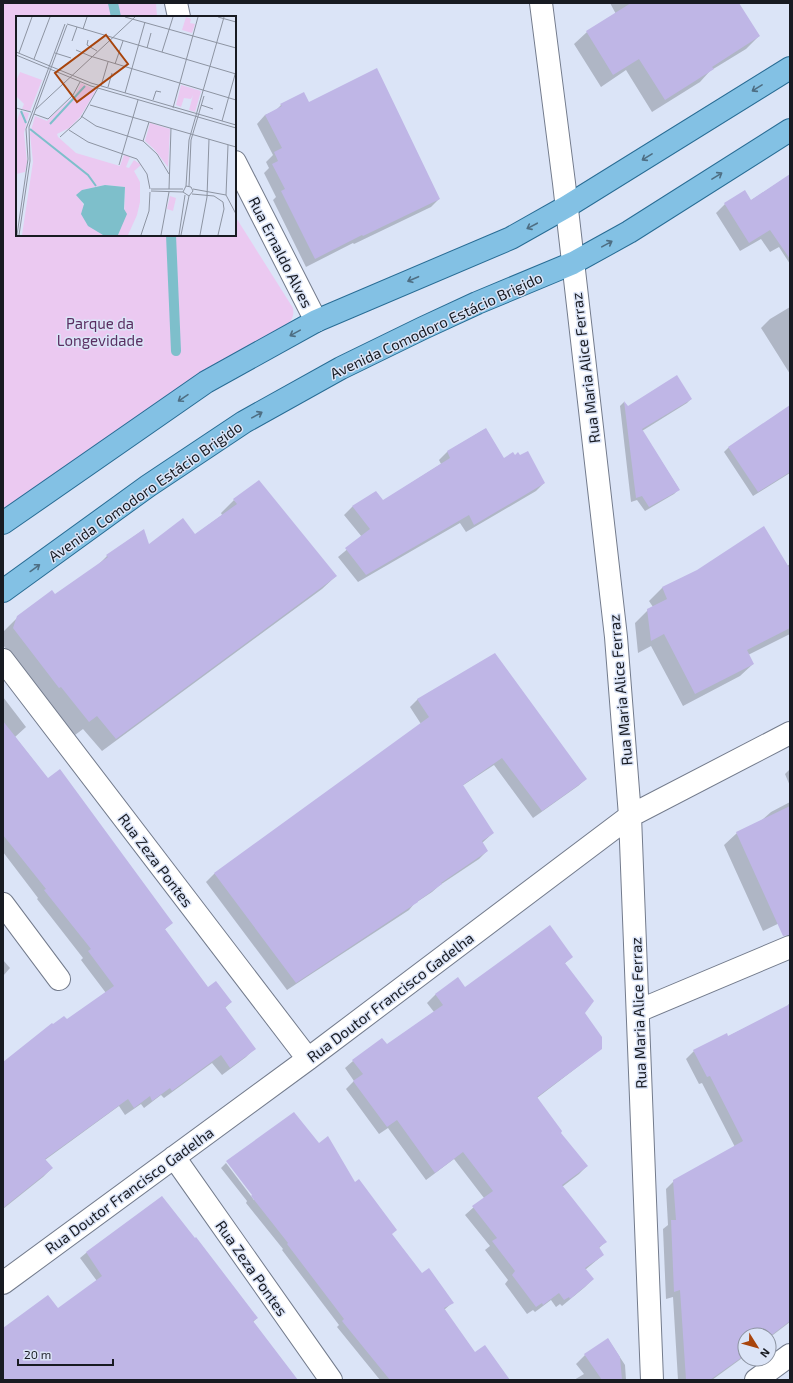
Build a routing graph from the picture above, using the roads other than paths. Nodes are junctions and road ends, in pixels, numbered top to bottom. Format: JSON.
{"nodes":[{"id":1,"x":176,"y":3,"type":"edge"},
{"id":2,"x":541,"y":3,"type":"edge"},
{"id":3,"x":179,"y":16,"type":"edge"},
{"id":4,"x":790,"y":68,"type":"edge"},
{"id":5,"x":790,"y":130,"type":"edge"},
{"id":6,"x":236,"y":164,"type":"edge"},
{"id":7,"x":566,"y":207,"type":"junction"},
{"id":8,"x":573,"y":263,"type":"junction"},
{"id":9,"x":316,"y":321,"type":"junction"},
{"id":10,"x":3,"y":523,"type":"edge"},
{"id":11,"x":3,"y":591,"type":"edge"},
{"id":12,"x":3,"y":660,"type":"edge"},
{"id":13,"x":790,"y":733,"type":"edge"},
{"id":14,"x":630,"y":816,"type":"junction"},
{"id":15,"x":3,"y":904,"type":"edge"},
{"id":16,"x":790,"y":947,"type":"edge"},
{"id":17,"x":59,"y":979,"type":"dead end"},
{"id":18,"x":638,"y":1011,"type":"junction"},
{"id":19,"x":308,"y":1059,"type":"junction"},
{"id":20,"x":174,"y":1157,"type":"junction"},
{"id":21,"x":3,"y":1283,"type":"edge"},
{"id":22,"x":787,"y":1364,"type":"edge"},
{"id":23,"x":331,"y":1380,"type":"edge"},
{"id":24,"x":652,"y":1380,"type":"edge"},
{"id":25,"x":756,"y":1380,"type":"edge"}],
"edges":[{"from":1,"to":3,"type":"street"},
{"from":2,"to":7,"type":"street","name":"Rua Maria Alice Ferraz"},
{"from":4,"to":7,"type":"main road","one_way":true},
{"from":8,"to":5,"type":"main road","name":"Avenida Comodoro Estácio Brigido","one_way":true},
{"from":6,"to":9,"type":"street","name":"Rua Ernaldo Alves"},
{"from":7,"to":8,"type":"street","name":"Rua Maria Alice Ferraz"},
{"from":7,"to":9,"type":"main road","one_way":true},
{"from":11,"to":8,"type":"main road","name":"Avenida Comodoro Estácio Brigido","one_way":true},
{"from":8,"to":14,"type":"street","name":"Rua Maria Alice Ferraz"},
{"from":9,"to":10,"type":"main road","one_way":true},
{"from":12,"to":19,"type":"street","name":"Rua Zeza Pontes"},
{"from":13,"to":14,"type":"street","name":"Rua Doutor Francisco Gadelha"},
{"from":14,"to":18,"type":"street","name":"Rua Maria Alice Ferraz"},
{"from":14,"to":19,"type":"street","name":"Rua Doutor Francisco Gadelha"},
{"from":15,"to":17,"type":"street"},
{"from":16,"to":18,"type":"street"},
{"from":18,"to":24,"type":"street","name":"Rua Maria Alice Ferraz"},
{"from":19,"to":20,"type":"street","name":"Rua Doutor Francisco Gadelha"},
{"from":20,"to":21,"type":"street","name":"Rua Doutor Francisco Gadelha"},
{"from":20,"to":23,"type":"street","name":"Rua Zeza Pontes"},
{"from":22,"to":25,"type":"street"}]}
